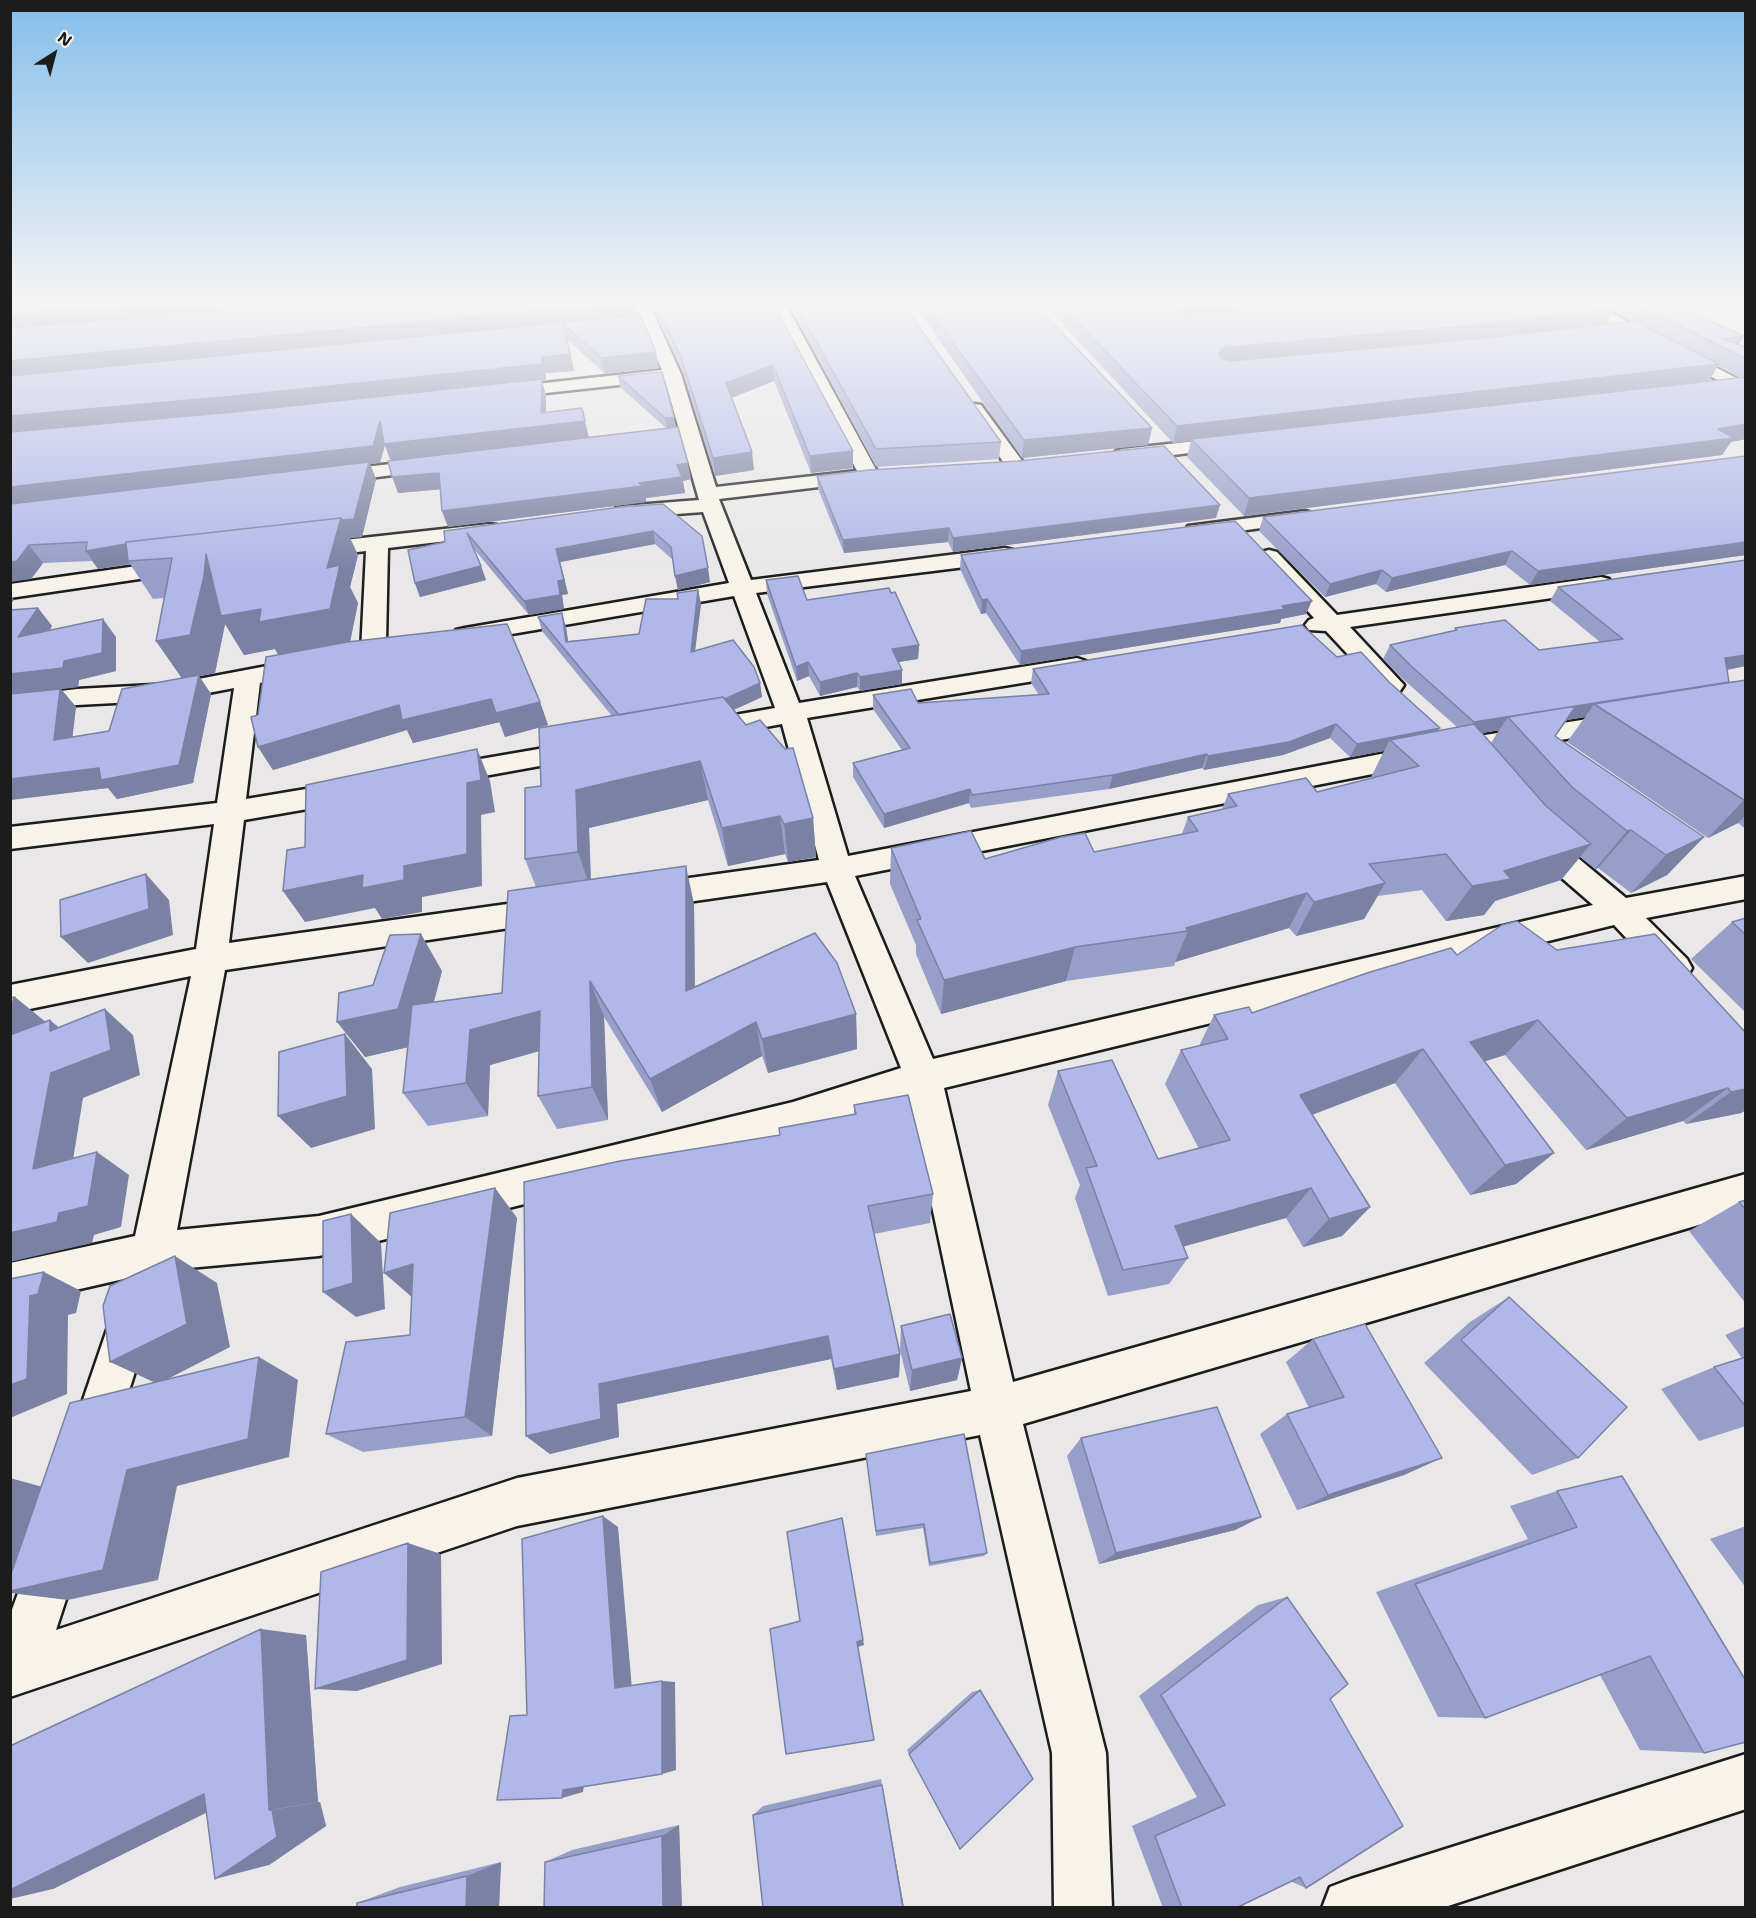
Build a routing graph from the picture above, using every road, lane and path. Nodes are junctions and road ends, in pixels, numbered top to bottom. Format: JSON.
{"nodes":[{"id":1,"x":504,"y":393,"type":"edge"},
{"id":2,"x":674,"y":393,"type":"edge"},
{"id":3,"x":825,"y":393,"type":"edge"},
{"id":4,"x":481,"y":395,"type":"edge"},
{"id":5,"x":968,"y":399,"type":"edge"},
{"id":6,"x":1251,"y":441,"type":"edge"},
{"id":7,"x":1161,"y":443,"type":"junction"},
{"id":8,"x":1105,"y":457,"type":"edge"},
{"id":9,"x":452,"y":462,"type":"edge"},
{"id":10,"x":1038,"y":464,"type":"edge"},
{"id":11,"x":1016,"y":466,"type":"junction"},
{"id":12,"x":993,"y":468,"type":"edge"},
{"id":13,"x":1187,"y":472,"type":"edge"},
{"id":14,"x":891,"y":474,"type":"edge"},
{"id":15,"x":869,"y":475,"type":"junction"},
{"id":16,"x":310,"y":480,"type":"edge"},
{"id":17,"x":710,"y":500,"type":"junction"},
{"id":18,"x":1216,"y":502,"type":"edge"},
{"id":19,"x":602,"y":515,"type":"edge"},
{"id":20,"x":1321,"y":515,"type":"edge"},
{"id":21,"x":1238,"y":525,"type":"junction"},
{"id":22,"x":507,"y":528,"type":"edge"},
{"id":23,"x":1179,"y":533,"type":"edge"},
{"id":24,"x":378,"y":543,"type":"junction"},
{"id":25,"x":1025,"y":552,"type":"edge"},
{"id":26,"x":288,"y":554,"type":"edge"},
{"id":27,"x":199,"y":565,"type":"edge"},
{"id":28,"x":1628,"y":580,"type":"edge"},
{"id":29,"x":741,"y":588,"type":"junction"},
{"id":30,"x":10,"y":591,"type":"edge"},
{"id":31,"x":1333,"y":622,"type":"junction"},
{"id":32,"x":1299,"y":628,"type":"edge"},
{"id":33,"x":1096,"y":663,"type":"edge"},
{"id":34,"x":294,"y":668,"type":"edge"},
{"id":35,"x":249,"y":678,"type":"junction"},
{"id":36,"x":1409,"y":703,"type":"edge"},
{"id":37,"x":10,"y":705,"type":"edge"},
{"id":38,"x":791,"y":713,"type":"junction"},
{"id":39,"x":1642,"y":718,"type":"edge"},
{"id":40,"x":1434,"y":725,"type":"edge"},
{"id":41,"x":674,"y":734,"type":"edge"},
{"id":42,"x":615,"y":745,"type":"edge"},
{"id":43,"x":1459,"y":748,"type":"junction"},
{"id":44,"x":1480,"y":774,"type":"edge"},
{"id":45,"x":417,"y":780,"type":"edge"},
{"id":46,"x":370,"y":788,"type":"edge"},
{"id":47,"x":230,"y":812,"type":"junction"},
{"id":48,"x":1516,"y":817,"type":"edge"},
{"id":49,"x":10,"y":838,"type":"edge"},
{"id":50,"x":837,"y":869,"type":"junction"},
{"id":51,"x":1746,"y":887,"type":"edge"},
{"id":52,"x":625,"y":899,"type":"edge"},
{"id":53,"x":577,"y":906,"type":"edge"},
{"id":54,"x":1620,"y":911,"type":"junction"},
{"id":55,"x":211,"y":958,"type":"junction"},
{"id":56,"x":1690,"y":984,"type":"edge"},
{"id":57,"x":10,"y":999,"type":"edge"},
{"id":58,"x":922,"y":1077,"type":"junction"},
{"id":59,"x":1746,"y":1192,"type":"edge"},
{"id":60,"x":152,"y":1252,"type":"junction"},
{"id":61,"x":10,"y":1284,"type":"edge"},
{"id":62,"x":997,"y":1409,"type":"junction"},
{"id":63,"x":80,"y":1478,"type":"edge"},
{"id":64,"x":65,"y":1523,"type":"edge"},
{"id":65,"x":14,"y":1670,"type":"edge"},
{"id":66,"x":1746,"y":1781,"type":"edge"},
{"id":67,"x":1083,"y":1908,"type":"edge"},
{"id":68,"x":1351,"y":1908,"type":"edge"}],
"edges":[{"from":1,"to":4,"type":"street"},
{"from":2,"to":17,"type":"street"},
{"from":3,"to":15,"type":"street"},
{"from":5,"to":11,"type":"street"},
{"from":6,"to":7,"type":"street"},
{"from":7,"to":8,"type":"street"},
{"from":7,"to":13,"type":"street"},
{"from":9,"to":16,"type":"street"},
{"from":10,"to":11,"type":"street"},
{"from":11,"to":12,"type":"street"},
{"from":14,"to":15,"type":"street"},
{"from":15,"to":17,"type":"street"},
{"from":17,"to":19,"type":"street"},
{"from":17,"to":29,"type":"street"},
{"from":18,"to":21,"type":"street"},
{"from":20,"to":21,"type":"street"},
{"from":21,"to":23,"type":"street"},
{"from":21,"to":31,"type":"street"},
{"from":22,"to":24,"type":"street"},
{"from":24,"to":26,"type":"street"},
{"from":24,"to":29,"type":"street"},
{"from":25,"to":29,"type":"street"},
{"from":27,"to":30,"type":"street"},
{"from":28,"to":31,"type":"street"},
{"from":29,"to":38,"type":"street"},
{"from":31,"to":32,"type":"street"},
{"from":31,"to":36,"type":"street"},
{"from":33,"to":38,"type":"street"},
{"from":34,"to":35,"type":"street"},
{"from":35,"to":37,"type":"street"},
{"from":35,"to":47,"type":"street"},
{"from":38,"to":41,"type":"street"},
{"from":38,"to":50,"type":"street"},
{"from":39,"to":43,"type":"street"},
{"from":40,"to":43,"type":"street"},
{"from":42,"to":45,"type":"street"},
{"from":43,"to":44,"type":"street"},
{"from":43,"to":50,"type":"street"},
{"from":46,"to":47,"type":"street"},
{"from":47,"to":49,"type":"street"},
{"from":47,"to":55,"type":"street"},
{"from":48,"to":54,"type":"street"},
{"from":50,"to":52,"type":"street"},
{"from":50,"to":58,"type":"street"},
{"from":51,"to":54,"type":"street"},
{"from":53,"to":55,"type":"street"},
{"from":54,"to":56,"type":"street"},
{"from":54,"to":58,"type":"street"},
{"from":55,"to":57,"type":"street"},
{"from":55,"to":60,"type":"street"},
{"from":58,"to":60,"type":"street"},
{"from":58,"to":62,"type":"street"},
{"from":59,"to":62,"type":"street"},
{"from":60,"to":61,"type":"street"},
{"from":60,"to":63,"type":"street"},
{"from":62,"to":65,"type":"street"},
{"from":62,"to":67,"type":"street"},
{"from":64,"to":65,"type":"street"},
{"from":66,"to":68,"type":"street"}]}
